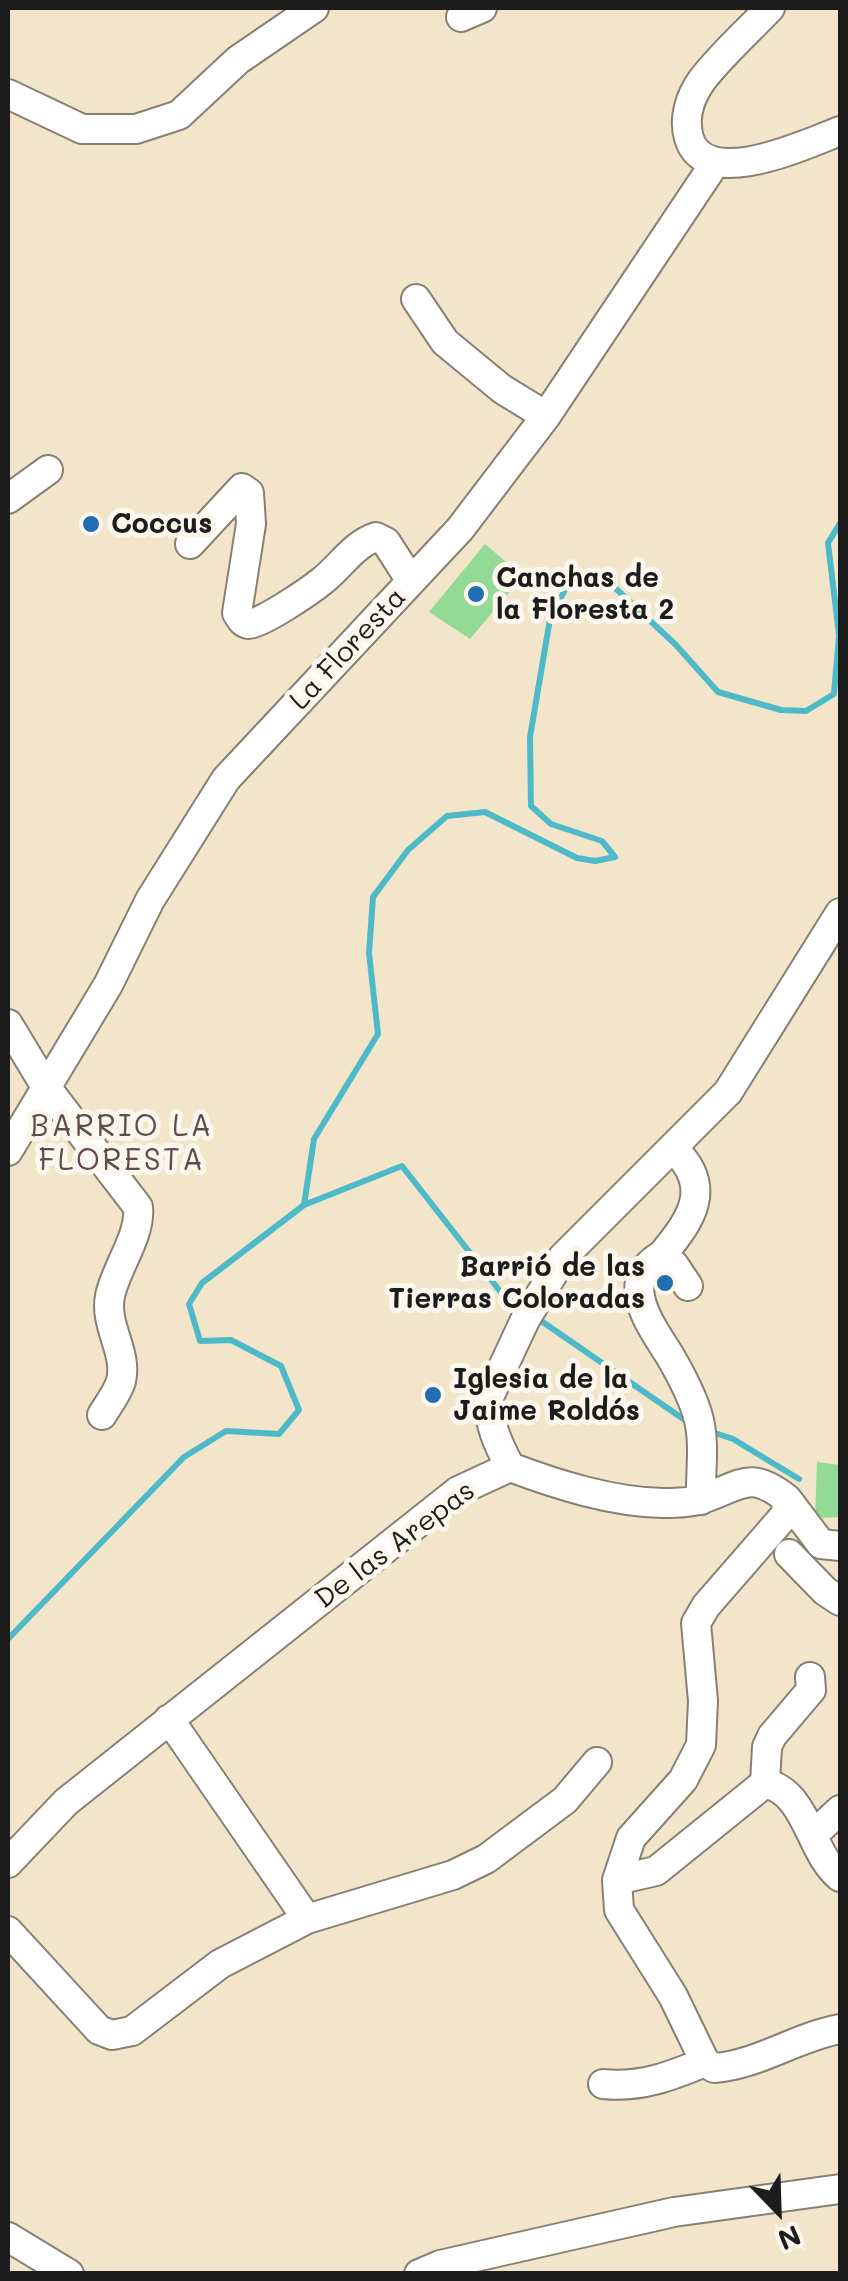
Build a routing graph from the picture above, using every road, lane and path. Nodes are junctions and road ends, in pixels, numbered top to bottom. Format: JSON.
{"nodes":[{"id":1,"x":314,"y":8,"type":"edge"},
{"id":2,"x":770,"y":8,"type":"edge"},
{"id":3,"x":8,"y":94,"type":"edge"},
{"id":4,"x":840,"y":131,"type":"edge"},
{"id":5,"x":715,"y":164,"type":"junction"},
{"id":6,"x":416,"y":299,"type":"dead end"},
{"id":7,"x":546,"y":416,"type":"junction"},
{"id":8,"x":48,"y":470,"type":"dead end"},
{"id":9,"x":8,"y":499,"type":"edge"},
{"id":10,"x":190,"y":544,"type":"dead end"},
{"id":11,"x":411,"y":581,"type":"junction"},
{"id":12,"x":840,"y":913,"type":"edge"},
{"id":13,"x":8,"y":1024,"type":"edge"},
{"id":14,"x":46,"y":1087,"type":"junction"},
{"id":15,"x":674,"y":1150,"type":"junction"},
{"id":16,"x":8,"y":1151,"type":"edge"},
{"id":17,"x":662,"y":1255,"type":"junction"},
{"id":18,"x":688,"y":1286,"type":"dead end"},
{"id":19,"x":102,"y":1415,"type":"dead end"},
{"id":20,"x":510,"y":1467,"type":"junction"},
{"id":21,"x":787,"y":1499,"type":"junction"},
{"id":22,"x":701,"y":1500,"type":"junction"},
{"id":23,"x":840,"y":1546,"type":"edge"},
{"id":24,"x":789,"y":1554,"type":"dead end"},
{"id":25,"x":840,"y":1602,"type":"edge"},
{"id":26,"x":810,"y":1678,"type":"dead end"},
{"id":27,"x":170,"y":1719,"type":"junction"},
{"id":28,"x":597,"y":1762,"type":"dead end"},
{"id":29,"x":764,"y":1783,"type":"junction"},
{"id":30,"x":840,"y":1810,"type":"edge"},
{"id":31,"x":814,"y":1834,"type":"junction"},
{"id":32,"x":8,"y":1863,"type":"edge"},
{"id":33,"x":840,"y":1877,"type":"edge"},
{"id":34,"x":617,"y":1880,"type":"junction"},
{"id":35,"x":307,"y":1919,"type":"junction"},
{"id":36,"x":8,"y":1931,"type":"edge"},
{"id":37,"x":840,"y":2028,"type":"edge"},
{"id":38,"x":706,"y":2062,"type":"junction"},
{"id":39,"x":603,"y":2084,"type":"dead end"},
{"id":40,"x":840,"y":2189,"type":"edge"},
{"id":41,"x":8,"y":2237,"type":"edge"},
{"id":42,"x":70,"y":2274,"type":"edge"},
{"id":43,"x":419,"y":2274,"type":"edge"}],
"edges":[{"from":1,"to":3,"type":"street"},
{"from":2,"to":5,"type":"street"},
{"from":4,"to":5,"type":"street"},
{"from":5,"to":7,"type":"street","name":"La Floresta"},
{"from":6,"to":7,"type":"street"},
{"from":7,"to":11,"type":"street","name":"La Floresta"},
{"from":8,"to":9,"type":"street"},
{"from":10,"to":11,"type":"street"},
{"from":11,"to":14,"type":"street","name":"La Floresta"},
{"from":12,"to":15,"type":"street"},
{"from":13,"to":14,"type":"street"},
{"from":14,"to":16,"type":"street","name":"La Floresta"},
{"from":14,"to":19,"type":"street"},
{"from":15,"to":17,"type":"street"},
{"from":15,"to":20,"type":"street"},
{"from":17,"to":18,"type":"street"},
{"from":17,"to":22,"type":"street"},
{"from":20,"to":22,"type":"street"},
{"from":20,"to":27,"type":"street","name":"De las Arepas"},
{"from":21,"to":22,"type":"street"},
{"from":21,"to":23,"type":"street"},
{"from":21,"to":34,"type":"street"},
{"from":24,"to":25,"type":"street"},
{"from":26,"to":29,"type":"street"},
{"from":27,"to":32,"type":"street","name":"De las Arepas"},
{"from":27,"to":35,"type":"street"},
{"from":28,"to":35,"type":"street"},
{"from":29,"to":31,"type":"street"},
{"from":29,"to":34,"type":"street"},
{"from":30,"to":31,"type":"street"},
{"from":31,"to":33,"type":"street"},
{"from":34,"to":38,"type":"street"},
{"from":35,"to":36,"type":"street"},
{"from":37,"to":38,"type":"street"},
{"from":38,"to":39,"type":"street"},
{"from":40,"to":43,"type":"street"},
{"from":41,"to":42,"type":"street"}]}
